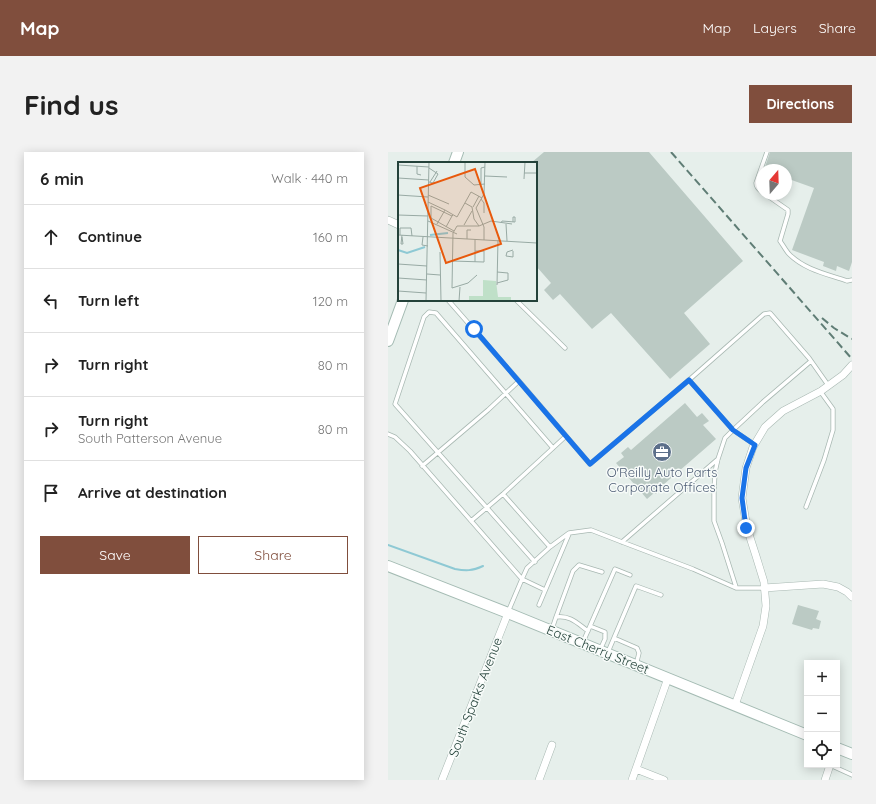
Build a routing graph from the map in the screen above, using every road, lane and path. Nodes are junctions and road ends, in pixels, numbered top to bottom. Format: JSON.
{"nodes":[{"id":1,"x":458,"y":152,"type":"edge"},
{"id":2,"x":767,"y":152,"type":"edge"},
{"id":3,"x":454,"y":162,"type":"edge"},
{"id":4,"x":763,"y":164,"type":"edge"},
{"id":5,"x":774,"y":200,"type":"edge"},
{"id":6,"x":388,"y":220,"type":"edge"},
{"id":7,"x":398,"y":225,"type":"edge"},
{"id":8,"x":852,"y":280,"type":"edge"},
{"id":9,"x":403,"y":301,"type":"edge"},
{"id":10,"x":449,"y":301,"type":"edge"},
{"id":11,"x":517,"y":301,"type":"edge"},
{"id":12,"x":388,"y":341,"type":"edge"},
{"id":13,"x":565,"y":348,"type":"dead end"},
{"id":14,"x":810,"y":360,"type":"junction"},
{"id":15,"x":852,"y":365,"type":"edge"},
{"id":16,"x":689,"y":380,"type":"junction"},
{"id":17,"x":519,"y":381,"type":"junction"},
{"id":18,"x":828,"y":385,"type":"junction"},
{"id":19,"x":820,"y":391,"type":"junction"},
{"id":20,"x":506,"y":394,"type":"junction"},
{"id":21,"x":733,"y":430,"type":"junction"},
{"id":22,"x":388,"y":434,"type":"edge"},
{"id":23,"x":566,"y":436,"type":"junction"},
{"id":24,"x":755,"y":445,"type":"junction"},
{"id":25,"x":553,"y":448,"type":"junction"},
{"id":26,"x":438,"y":453,"type":"junction"},
{"id":27,"x":718,"y":459,"type":"junction"},
{"id":28,"x":422,"y":466,"type":"junction"},
{"id":29,"x":503,"y":494,"type":"junction"},
{"id":30,"x":487,"y":507,"type":"junction"},
{"id":31,"x":806,"y":507,"type":"dead end"},
{"id":32,"x":471,"y":521,"type":"junction"},
{"id":33,"x":569,"y":533,"type":"junction"},
{"id":34,"x":622,"y":542,"type":"junction"},
{"id":35,"x":550,"y":547,"type":"junction"},
{"id":36,"x":535,"y":562,"type":"junction"},
{"id":37,"x":388,"y":566,"type":"edge"},
{"id":38,"x":602,"y":572,"type":"dead end"},
{"id":39,"x":630,"y":575,"type":"dead end"},
{"id":40,"x":522,"y":580,"type":"junction"},
{"id":41,"x":736,"y":588,"type":"junction"},
{"id":42,"x":764,"y":588,"type":"junction"},
{"id":43,"x":545,"y":590,"type":"junction"},
{"id":44,"x":661,"y":595,"type":"dead end"},
{"id":45,"x":852,"y":597,"type":"edge"},
{"id":46,"x":539,"y":605,"type":"dead end"},
{"id":47,"x":508,"y":613,"type":"junction"},
{"id":48,"x":556,"y":617,"type":"junction"},
{"id":49,"x":590,"y":626,"type":"junction"},
{"id":50,"x":551,"y":631,"type":"junction"},
{"id":51,"x":588,"y":631,"type":"junction"},
{"id":52,"x":614,"y":638,"type":"junction"},
{"id":53,"x":582,"y":643,"type":"junction"},
{"id":54,"x":603,"y":652,"type":"junction"},
{"id":55,"x":636,"y":665,"type":"junction"},
{"id":56,"x":668,"y":678,"type":"junction"},
{"id":57,"x":735,"y":705,"type":"junction"},
{"id":58,"x":804,"y":734,"type":"edge"},
{"id":59,"x":552,"y":745,"type":"dead end"},
{"id":60,"x":840,"y":749,"type":"edge"},
{"id":61,"x":852,"y":754,"type":"edge"},
{"id":62,"x":829,"y":768,"type":"edge"},
{"id":63,"x":837,"y":768,"type":"edge"},
{"id":64,"x":636,"y":769,"type":"junction"},
{"id":65,"x":852,"y":774,"type":"edge"},
{"id":66,"x":442,"y":780,"type":"edge"},
{"id":67,"x":539,"y":780,"type":"edge"},
{"id":68,"x":632,"y":780,"type":"edge"},
{"id":69,"x":664,"y":780,"type":"edge"},
{"id":70,"x":825,"y":780,"type":"edge"}],
"edges":[{"from":1,"to":3,"type":"street"},
{"from":2,"to":4,"type":"lane"},
{"from":5,"to":8,"type":"lane"},
{"from":6,"to":7,"type":"street"},
{"from":9,"to":12,"type":"street"},
{"from":10,"to":17,"type":"lane"},
{"from":11,"to":13,"type":"lane"},
{"from":14,"to":16,"type":"lane"},
{"from":14,"to":18,"type":"lane"},
{"from":14,"to":21,"type":"lane"},
{"from":15,"to":18,"type":"street"},
{"from":16,"to":21,"type":"lane"},
{"from":16,"to":23,"type":"lane"},
{"from":17,"to":20,"type":"lane"},
{"from":17,"to":23,"type":"lane"},
{"from":18,"to":19,"type":"street"},
{"from":19,"to":24,"type":"street"},
{"from":19,"to":31,"type":"lane"},
{"from":20,"to":25,"type":"lane"},
{"from":20,"to":26,"type":"lane"},
{"from":20,"to":26,"type":"lane"},
{"from":21,"to":24,"type":"lane"},
{"from":21,"to":27,"type":"lane"},
{"from":22,"to":28,"type":"lane"},
{"from":23,"to":25,"type":"lane"},
{"from":24,"to":42,"type":"street"},
{"from":25,"to":29,"type":"lane"},
{"from":26,"to":28,"type":"lane"},
{"from":26,"to":30,"type":"lane"},
{"from":27,"to":34,"type":"lane"},
{"from":27,"to":41,"type":"lane"},
{"from":28,"to":32,"type":"lane"},
{"from":29,"to":30,"type":"lane"},
{"from":29,"to":35,"type":"lane"},
{"from":30,"to":32,"type":"lane"},
{"from":30,"to":36,"type":"lane"},
{"from":32,"to":40,"type":"lane"},
{"from":33,"to":34,"type":"lane"},
{"from":33,"to":35,"type":"lane"},
{"from":33,"to":43,"type":"lane"},
{"from":34,"to":41,"type":"lane"},
{"from":35,"to":36,"type":"lane"},
{"from":36,"to":40,"type":"lane"},
{"from":37,"to":47,"type":"street","name":"East Cherry Street"},
{"from":38,"to":48,"type":"lane"},
{"from":39,"to":49,"type":"lane"},
{"from":40,"to":43,"type":"lane"},
{"from":40,"to":47,"type":"lane"},
{"from":41,"to":42,"type":"lane"},
{"from":42,"to":45,"type":"street"},
{"from":42,"to":57,"type":"street"},
{"from":43,"to":46,"type":"lane"},
{"from":44,"to":52,"type":"lane"},
{"from":47,"to":50,"type":"street","name":"East Cherry Street"},
{"from":47,"to":66,"type":"street","name":"South Sparks Avenue"},
{"from":48,"to":50,"type":"lane"},
{"from":48,"to":51,"type":"lane"},
{"from":49,"to":51,"type":"lane"},
{"from":49,"to":54,"type":"lane"},
{"from":50,"to":53,"type":"street","name":"East Cherry Street"},
{"from":51,"to":53,"type":"lane"},
{"from":52,"to":54,"type":"lane"},
{"from":52,"to":55,"type":"lane"},
{"from":53,"to":54,"type":"street","name":"East Cherry Street"},
{"from":54,"to":55,"type":"street","name":"East Cherry Street"},
{"from":55,"to":56,"type":"street","name":"East Cherry Street"},
{"from":56,"to":57,"type":"street","name":"East Cherry Street"},
{"from":56,"to":64,"type":"street"},
{"from":57,"to":58,"type":"street","name":"East Cherry Street"},
{"from":59,"to":67,"type":"street"},
{"from":60,"to":61,"type":"street"},
{"from":62,"to":70,"type":"street"},
{"from":63,"to":65,"type":"lane"},
{"from":64,"to":68,"type":"street"},
{"from":64,"to":69,"type":"street"}]}
